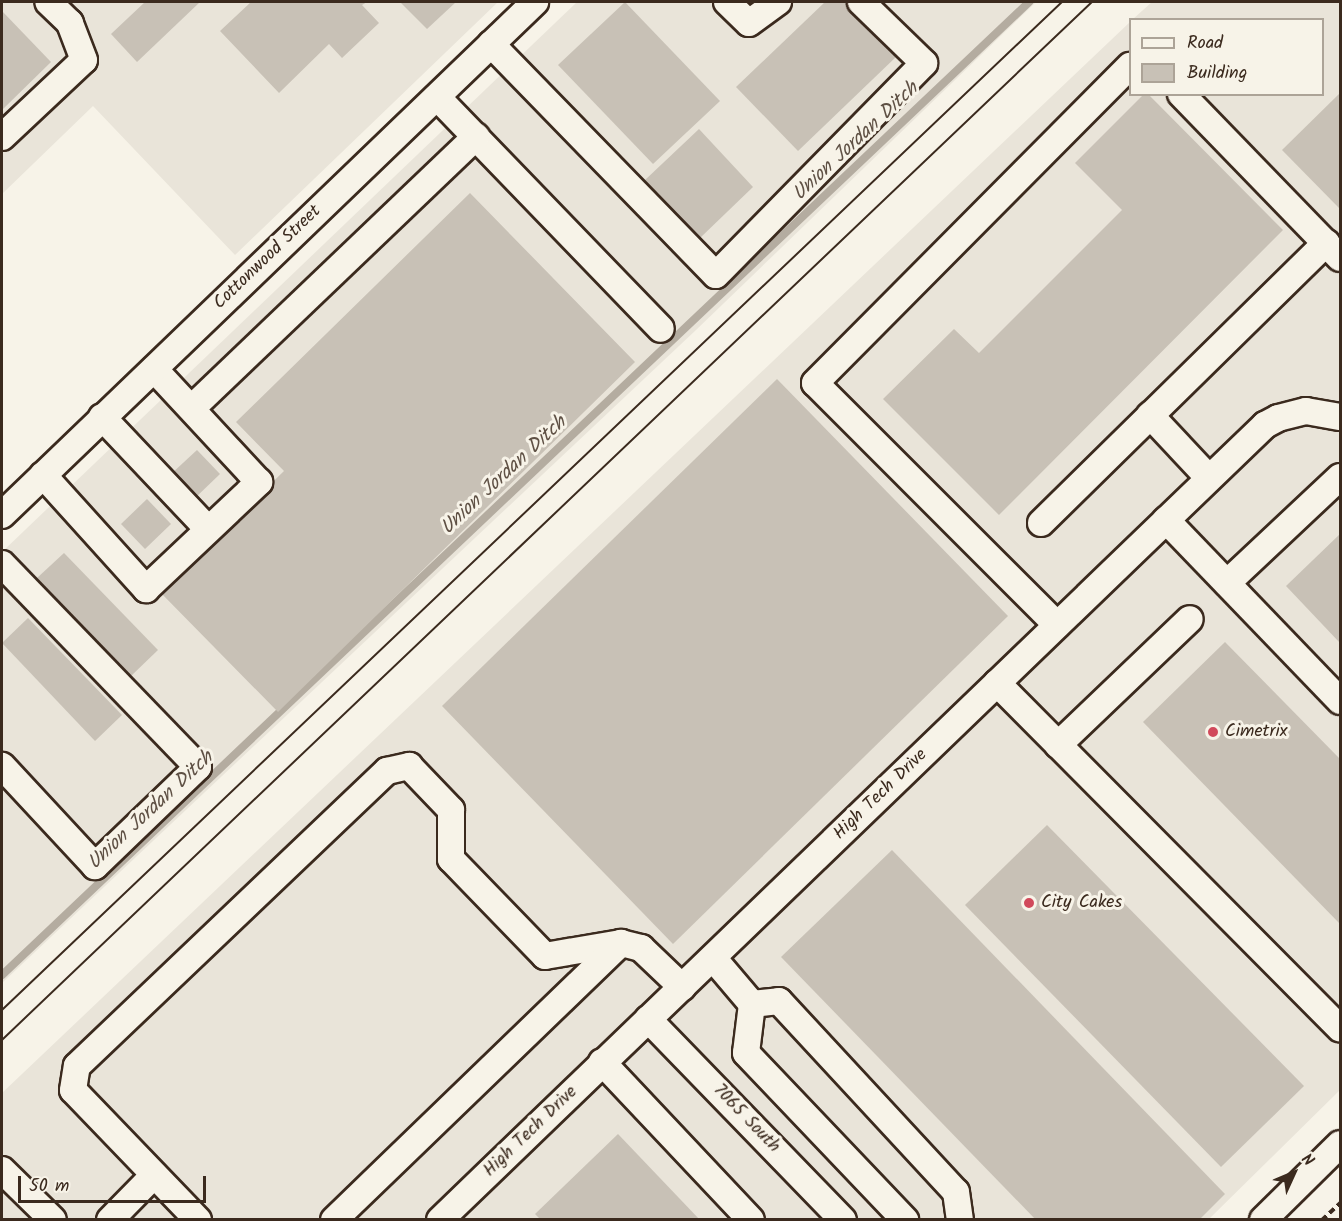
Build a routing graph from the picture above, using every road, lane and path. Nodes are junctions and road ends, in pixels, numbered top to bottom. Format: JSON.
{"nodes":[{"id":1,"x":48,"y":2,"type":"edge"},
{"id":2,"x":727,"y":2,"type":"edge"},
{"id":3,"x":778,"y":2,"type":"edge"},
{"id":4,"x":861,"y":2,"type":"edge"},
{"id":5,"x":528,"y":4,"type":"edge"},
{"id":6,"x":491,"y":44,"type":"junction"},
{"id":7,"x":1129,"y":68,"type":"edge"},
{"id":8,"x":1183,"y":96,"type":"edge"},
{"id":9,"x":437,"y":97,"type":"junction"},
{"id":10,"x":2,"y":136,"type":"edge"},
{"id":11,"x":476,"y":137,"type":"junction"},
{"id":12,"x":1333,"y":250,"type":"edge"},
{"id":13,"x":661,"y":329,"type":"dead end"},
{"id":14,"x":154,"y":369,"type":"junction"},
{"id":15,"x":192,"y":408,"type":"junction"},
{"id":16,"x":1150,"y":415,"type":"junction"},
{"id":17,"x":102,"y":417,"type":"junction"},
{"id":18,"x":1341,"y":417,"type":"edge"},
{"id":19,"x":43,"y":475,"type":"junction"},
{"id":20,"x":1341,"y":477,"type":"edge"},
{"id":21,"x":1209,"y":478,"type":"junction"},
{"id":22,"x":2,"y":515,"type":"edge"},
{"id":23,"x":1166,"y":520,"type":"junction"},
{"id":24,"x":1041,"y":523,"type":"dead end"},
{"id":25,"x":208,"y":529,"type":"junction"},
{"id":26,"x":6,"y":577,"type":"edge"},
{"id":27,"x":1227,"y":583,"type":"junction"},
{"id":28,"x":1190,"y":619,"type":"dead end"},
{"id":29,"x":1057,"y":625,"type":"junction"},
{"id":30,"x":997,"y":683,"type":"junction"},
{"id":31,"x":1341,"y":701,"type":"edge"},
{"id":32,"x":1058,"y":745,"type":"junction"},
{"id":33,"x":2,"y":766,"type":"edge"},
{"id":34,"x":621,"y":943,"type":"junction"},
{"id":35,"x":713,"y":958,"type":"junction"},
{"id":36,"x":682,"y":987,"type":"junction"},
{"id":37,"x":752,"y":1004,"type":"junction"},
{"id":38,"x":648,"y":1019,"type":"junction"},
{"id":39,"x":1341,"y":1029,"type":"edge"},
{"id":40,"x":602,"y":1062,"type":"junction"},
{"id":41,"x":1341,"y":1144,"type":"edge"},
{"id":42,"x":2,"y":1170,"type":"edge"},
{"id":43,"x":154,"y":1175,"type":"junction"},
{"id":44,"x":1341,"y":1203,"type":"edge"},
{"id":45,"x":53,"y":1220,"type":"edge"},
{"id":46,"x":110,"y":1220,"type":"edge"},
{"id":47,"x":198,"y":1220,"type":"edge"},
{"id":48,"x":334,"y":1220,"type":"edge"},
{"id":49,"x":440,"y":1220,"type":"edge"},
{"id":50,"x":751,"y":1220,"type":"edge"},
{"id":51,"x":843,"y":1220,"type":"edge"},
{"id":52,"x":905,"y":1220,"type":"edge"},
{"id":53,"x":960,"y":1220,"type":"edge"},
{"id":54,"x":1263,"y":1220,"type":"edge"},
{"id":55,"x":1322,"y":1220,"type":"edge"}],
"edges":[{"from":1,"to":10,"type":"street"},
{"from":2,"to":3,"type":"street"},
{"from":4,"to":6,"type":"street"},
{"from":5,"to":6,"type":"street","name":"Cottonwood Street"},
{"from":6,"to":9,"type":"street","name":"Cottonwood Street"},
{"from":7,"to":29,"type":"street"},
{"from":8,"to":12,"type":"street"},
{"from":9,"to":11,"type":"street"},
{"from":9,"to":14,"type":"street","name":"Cottonwood Street"},
{"from":11,"to":13,"type":"street"},
{"from":11,"to":15,"type":"street"},
{"from":12,"to":16,"type":"street"},
{"from":14,"to":15,"type":"street"},
{"from":14,"to":17,"type":"street","name":"Cottonwood Street"},
{"from":15,"to":25,"type":"street"},
{"from":16,"to":21,"type":"street"},
{"from":16,"to":24,"type":"street"},
{"from":17,"to":19,"type":"street","name":"Cottonwood Street"},
{"from":17,"to":25,"type":"street"},
{"from":18,"to":21,"type":"street","name":"High Tech Drive"},
{"from":19,"to":22,"type":"street","name":"Cottonwood Street"},
{"from":19,"to":25,"type":"street"},
{"from":20,"to":27,"type":"street"},
{"from":21,"to":23,"type":"street","name":"High Tech Drive"},
{"from":23,"to":27,"type":"street"},
{"from":23,"to":29,"type":"street","name":"High Tech Drive"},
{"from":26,"to":33,"type":"street"},
{"from":27,"to":31,"type":"street"},
{"from":28,"to":32,"type":"street"},
{"from":29,"to":30,"type":"street","name":"High Tech Drive"},
{"from":30,"to":32,"type":"street"},
{"from":30,"to":35,"type":"street","name":"High Tech Drive"},
{"from":32,"to":39,"type":"street"},
{"from":34,"to":36,"type":"street"},
{"from":34,"to":43,"type":"street"},
{"from":34,"to":48,"type":"street"},
{"from":35,"to":36,"type":"street","name":"High Tech Drive"},
{"from":35,"to":37,"type":"street"},
{"from":36,"to":38,"type":"street","name":"High Tech Drive"},
{"from":37,"to":52,"type":"street"},
{"from":37,"to":53,"type":"street"},
{"from":38,"to":40,"type":"street","name":"High Tech Drive"},
{"from":38,"to":51,"type":"street","name":"7065 South"},
{"from":40,"to":49,"type":"street","name":"High Tech Drive"},
{"from":40,"to":50,"type":"street"},
{"from":41,"to":54,"type":"street"},
{"from":42,"to":45,"type":"street"},
{"from":43,"to":46,"type":"street"},
{"from":43,"to":47,"type":"street"},
{"from":44,"to":55,"type":"path"}]}
